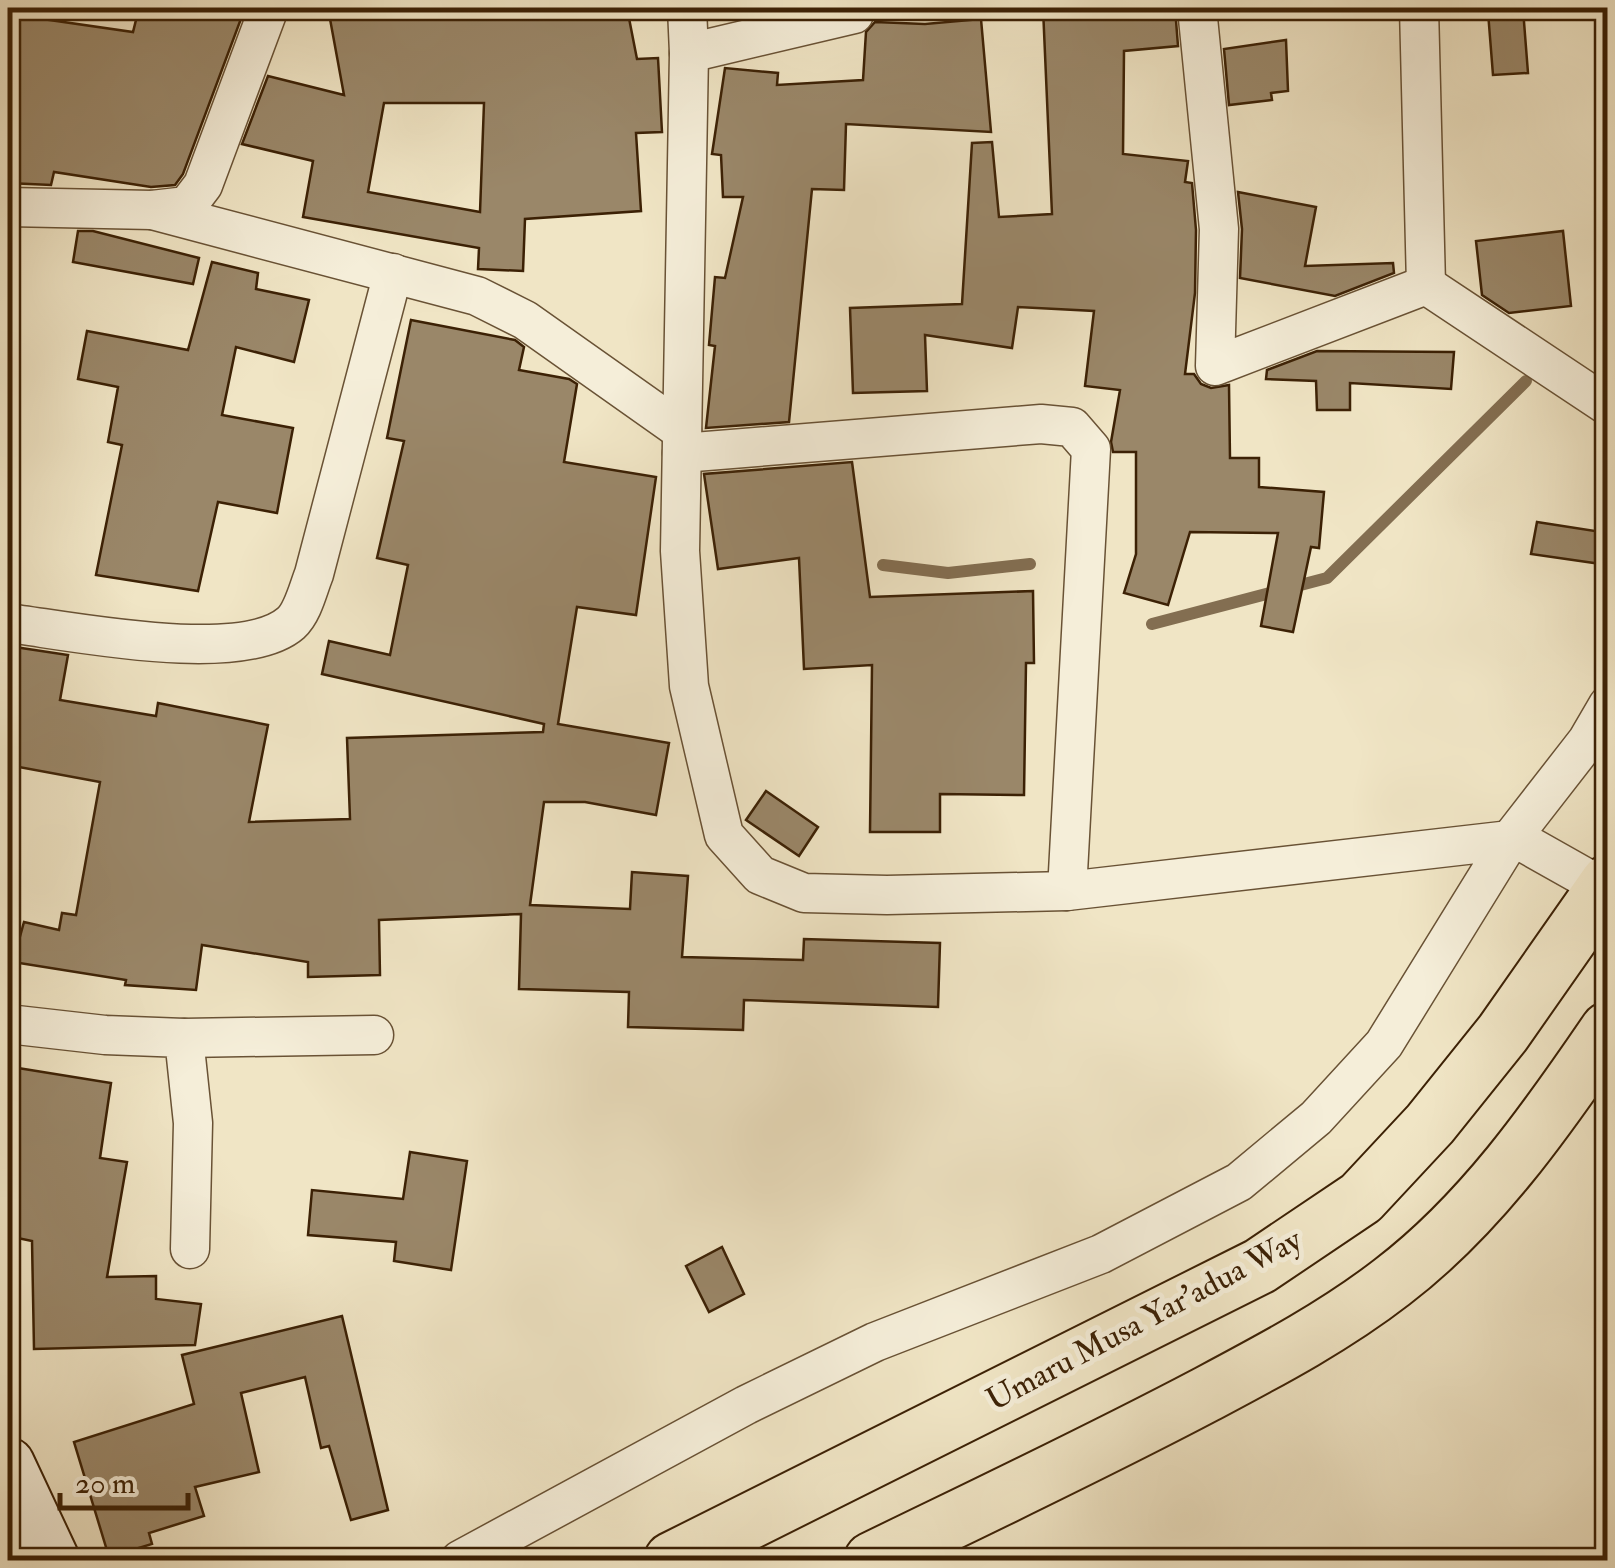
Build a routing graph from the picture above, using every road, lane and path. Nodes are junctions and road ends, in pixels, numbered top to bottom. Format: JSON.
{"nodes":[{"id":1,"x":269,"y":8,"type":"edge"},
{"id":2,"x":687,"y":8,"type":"edge"},
{"id":3,"x":1198,"y":8,"type":"edge"},
{"id":4,"x":1419,"y":8,"type":"edge"},
{"id":5,"x":854,"y":14,"type":"dead end"},
{"id":6,"x":689,"y":53,"type":"junction"},
{"id":7,"x":8,"y":207,"type":"edge"},
{"id":8,"x":152,"y":210,"type":"junction"},
{"id":9,"x":393,"y":273,"type":"junction"},
{"id":10,"x":1426,"y":285,"type":"junction"},
{"id":11,"x":1608,"y":406,"type":"edge"},
{"id":12,"x":682,"y":442,"type":"junction"},
{"id":13,"x":8,"y":624,"type":"edge"},
{"id":14,"x":1608,"y":705,"type":"edge"},
{"id":15,"x":1510,"y":840,"type":"junction"},
{"id":16,"x":1606,"y":886,"type":"edge"},
{"id":17,"x":1067,"y":891,"type":"junction"},
{"id":18,"x":8,"y":1024,"type":"edge"},
{"id":19,"x":1608,"y":1030,"type":"edge"},
{"id":20,"x":374,"y":1035,"type":"dead end"},
{"id":21,"x":184,"y":1038,"type":"junction"},
{"id":22,"x":190,"y":1249,"type":"dead end"},
{"id":23,"x":8,"y":1464,"type":"edge"},
{"id":24,"x":8,"y":1512,"type":"edge"},
{"id":25,"x":31,"y":1560,"type":"edge"},
{"id":26,"x":53,"y":1560,"type":"edge"},
{"id":27,"x":460,"y":1560,"type":"edge"},
{"id":28,"x":672,"y":1560,"type":"edge"},
{"id":29,"x":872,"y":1560,"type":"edge"}],
"edges":[{"from":1,"to":8,"type":"street"},
{"from":2,"to":6,"type":"street"},
{"from":3,"to":10,"type":"street"},
{"from":4,"to":10,"type":"street"},
{"from":5,"to":6,"type":"street"},
{"from":6,"to":12,"type":"street"},
{"from":7,"to":8,"type":"street"},
{"from":8,"to":9,"type":"street"},
{"from":9,"to":12,"type":"street"},
{"from":9,"to":13,"type":"street"},
{"from":10,"to":11,"type":"street"},
{"from":12,"to":17,"type":"street"},
{"from":12,"to":17,"type":"street"},
{"from":14,"to":15,"type":"street"},
{"from":15,"to":16,"type":"street"},
{"from":15,"to":17,"type":"street"},
{"from":15,"to":27,"type":"street"},
{"from":16,"to":28,"type":"main road","name":"Umaru Musa Yar'adua Way"},
{"from":18,"to":21,"type":"street"},
{"from":19,"to":29,"type":"main road"},
{"from":20,"to":21,"type":"street"},
{"from":21,"to":22,"type":"street"},
{"from":23,"to":26,"type":"main road"},
{"from":24,"to":25,"type":"main road"}]}
